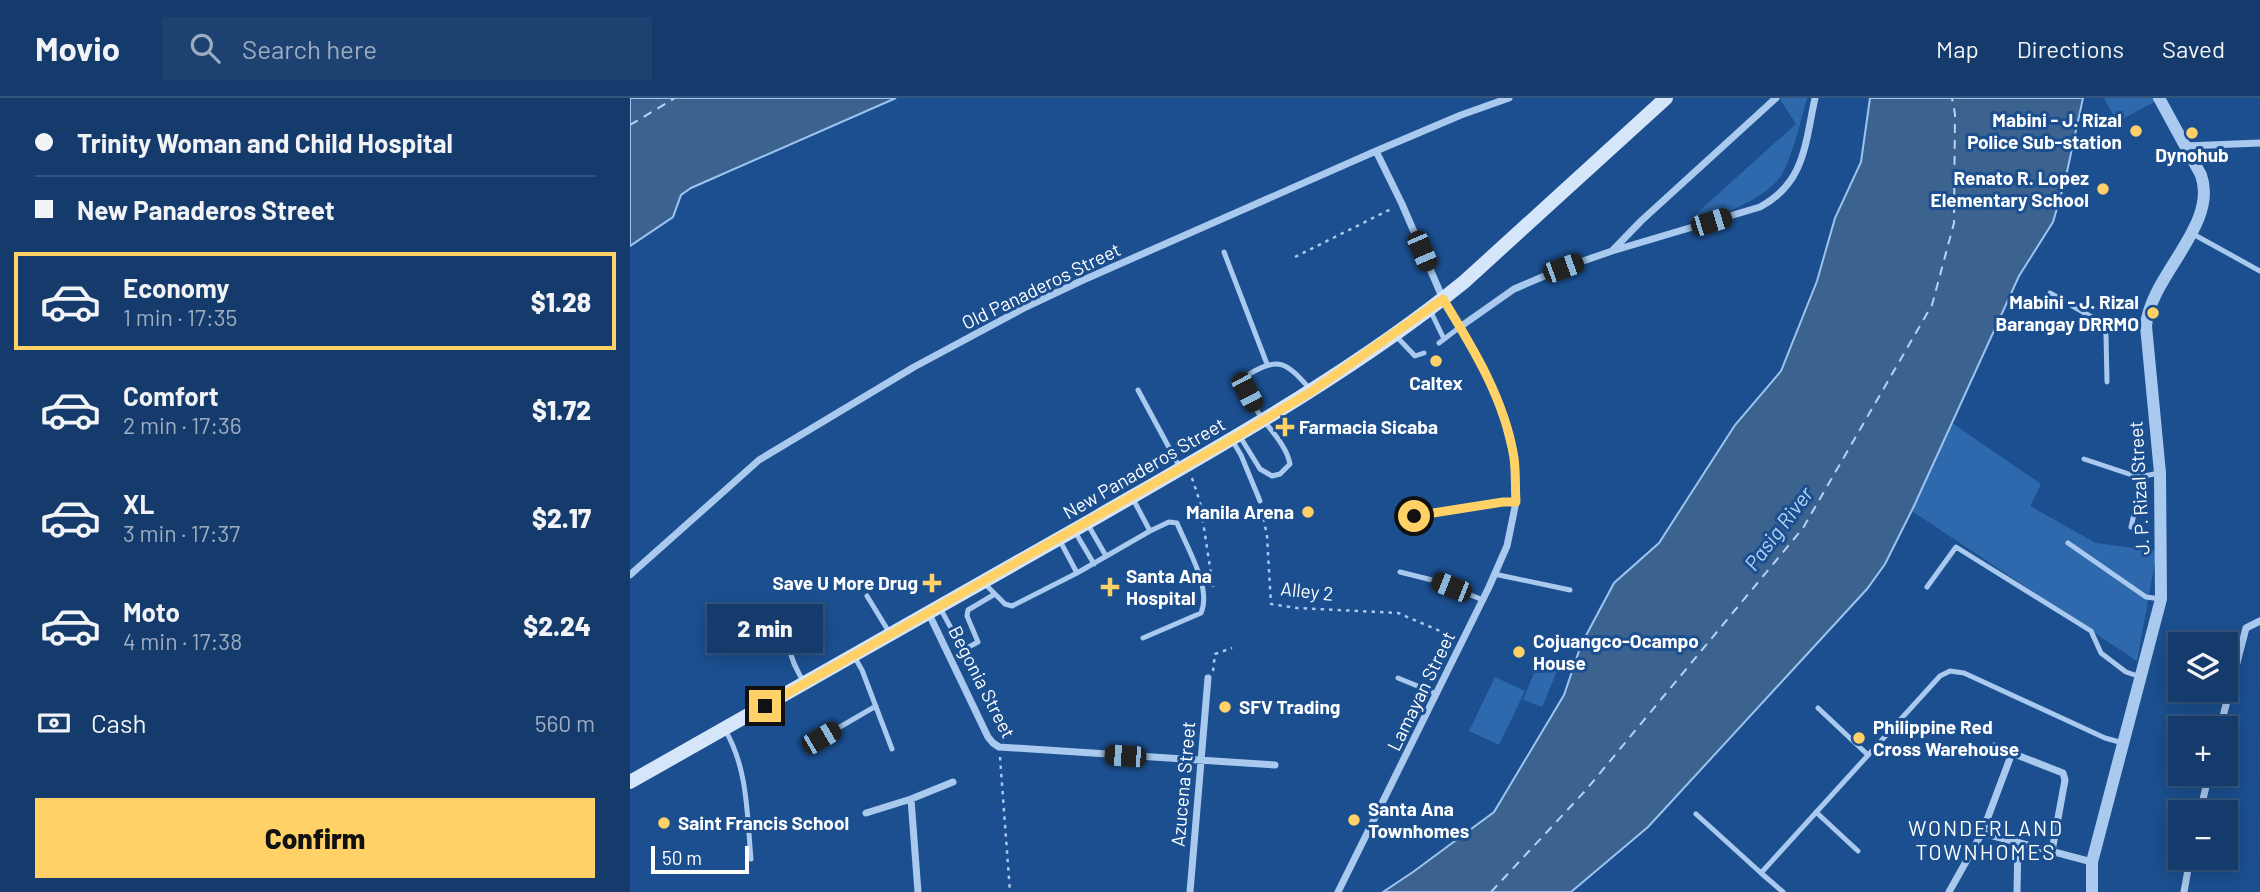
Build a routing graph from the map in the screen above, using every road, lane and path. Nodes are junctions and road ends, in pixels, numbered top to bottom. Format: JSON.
{"nodes":[{"id":1,"x":1509,"y":98,"type":"edge"},
{"id":2,"x":1666,"y":98,"type":"edge"},
{"id":3,"x":1776,"y":98,"type":"edge"},
{"id":4,"x":1815,"y":98,"type":"edge"},
{"id":5,"x":2159,"y":98,"type":"edge"},
{"id":6,"x":2260,"y":143,"type":"edge"},
{"id":7,"x":2185,"y":146,"type":"junction"},
{"id":8,"x":1376,"y":151,"type":"junction"},
{"id":9,"x":1402,"y":204,"type":"junction"},
{"id":10,"x":2191,"y":233,"type":"junction"},
{"id":11,"x":1224,"y":251,"type":"dead end"},
{"id":12,"x":1612,"y":251,"type":"junction"},
{"id":13,"x":1295,"y":257,"type":"dead end"},
{"id":14,"x":2260,"y":271,"type":"edge"},
{"id":15,"x":2050,"y":293,"type":"dead end"},
{"id":16,"x":1443,"y":299,"type":"junction"},
{"id":17,"x":1429,"y":309,"type":"junction"},
{"id":18,"x":1460,"y":327,"type":"junction"},
{"id":19,"x":1394,"y":334,"type":"junction"},
{"id":20,"x":1424,"y":353,"type":"dead end"},
{"id":21,"x":1267,"y":364,"type":"junction"},
{"id":22,"x":2107,"y":382,"type":"dead end"},
{"id":23,"x":1138,"y":390,"type":"dead end"},
{"id":24,"x":1312,"y":391,"type":"junction"},
{"id":25,"x":1264,"y":420,"type":"junction"},
{"id":26,"x":1235,"y":438,"type":"junction"},
{"id":27,"x":2084,"y":459,"type":"dead end"},
{"id":28,"x":1184,"y":467,"type":"junction"},
{"id":29,"x":2160,"y":473,"type":"junction"},
{"id":30,"x":2138,"y":477,"type":"junction"},
{"id":31,"x":1132,"y":497,"type":"junction"},
{"id":32,"x":1260,"y":501,"type":"joint"},
{"id":33,"x":1516,"y":502,"type":"junction"},
{"id":34,"x":1414,"y":516,"type":"dead end"},
{"id":35,"x":1080,"y":526,"type":"junction"},
{"id":36,"x":2131,"y":527,"type":"dead end"},
{"id":37,"x":1150,"y":531,"type":"junction"},
{"id":38,"x":1058,"y":539,"type":"junction"},
{"id":39,"x":2067,"y":543,"type":"dead end"},
{"id":40,"x":1106,"y":556,"type":"junction"},
{"id":41,"x":1094,"y":564,"type":"junction"},
{"id":42,"x":1400,"y":572,"type":"dead end"},
{"id":43,"x":1077,"y":573,"type":"junction"},
{"id":44,"x":1494,"y":574,"type":"junction"},
{"id":45,"x":630,"y":575,"type":"edge"},
{"id":46,"x":983,"y":582,"type":"junction"},
{"id":47,"x":1213,"y":587,"type":"dead end"},
{"id":48,"x":1927,"y":587,"type":"dead end"},
{"id":49,"x":1570,"y":590,"type":"dead end"},
{"id":50,"x":995,"y":594,"type":"junction"},
{"id":51,"x":867,"y":596,"type":"dead end"},
{"id":52,"x":2161,"y":599,"type":"junction"},
{"id":53,"x":1483,"y":600,"type":"junction"},
{"id":54,"x":934,"y":610,"type":"junction"},
{"id":55,"x":797,"y":619,"type":"dead end"},
{"id":56,"x":2260,"y":621,"type":"edge"},
{"id":57,"x":891,"y":635,"type":"junction"},
{"id":58,"x":1143,"y":638,"type":"dead end"},
{"id":59,"x":1464,"y":639,"type":"junction"},
{"id":60,"x":1232,"y":648,"type":"dead end"},
{"id":61,"x":854,"y":656,"type":"junction"},
{"id":62,"x":2141,"y":677,"type":"junction"},
{"id":63,"x":1208,"y":678,"type":"joint"},
{"id":64,"x":1398,"y":678,"type":"dead end"},
{"id":65,"x":805,"y":684,"type":"junction"},
{"id":66,"x":1437,"y":694,"type":"junction"},
{"id":67,"x":876,"y":706,"type":"junction"},
{"id":68,"x":1818,"y":708,"type":"dead end"},
{"id":69,"x":2223,"y":716,"type":"edge"},
{"id":70,"x":725,"y":729,"type":"junction"},
{"id":71,"x":821,"y":738,"type":"dead end"},
{"id":72,"x":2123,"y":743,"type":"junction"},
{"id":73,"x":1994,"y":746,"type":"dead end"},
{"id":74,"x":999,"y":747,"type":"junction"},
{"id":75,"x":892,"y":748,"type":"dead end"},
{"id":76,"x":2012,"y":753,"type":"junction"},
{"id":77,"x":1868,"y":755,"type":"junction"},
{"id":78,"x":1200,"y":762,"type":"junction"},
{"id":79,"x":1275,"y":765,"type":"dead end"},
{"id":80,"x":630,"y":782,"type":"edge"},
{"id":81,"x":953,"y":782,"type":"dead end"},
{"id":82,"x":911,"y":799,"type":"junction"},
{"id":83,"x":1816,"y":812,"type":"junction"},
{"id":84,"x":866,"y":813,"type":"dead end"},
{"id":85,"x":1696,"y":814,"type":"dead end"},
{"id":86,"x":1982,"y":834,"type":"junction"},
{"id":87,"x":2018,"y":843,"type":"junction"},
{"id":88,"x":1858,"y":851,"type":"dead end"},
{"id":89,"x":2052,"y":851,"type":"junction"},
{"id":90,"x":751,"y":859,"type":"dead end"},
{"id":91,"x":2092,"y":862,"type":"junction"},
{"id":92,"x":2188,"y":870,"type":"edge"},
{"id":93,"x":1761,"y":873,"type":"junction"},
{"id":94,"x":918,"y":892,"type":"edge"},
{"id":95,"x":1010,"y":892,"type":"edge"},
{"id":96,"x":1190,"y":892,"type":"edge"},
{"id":97,"x":1338,"y":892,"type":"edge"},
{"id":98,"x":1783,"y":892,"type":"edge"},
{"id":99,"x":1949,"y":892,"type":"edge"},
{"id":100,"x":2017,"y":892,"type":"edge"},
{"id":101,"x":2092,"y":892,"type":"edge"},
{"id":102,"x":2184,"y":892,"type":"edge"}],
"edges":[{"from":1,"to":8,"type":"street","name":"Old Panaderos Street"},
{"from":2,"to":16,"type":"main road","name":"New Panaderos Street"},
{"from":3,"to":12,"type":"street"},
{"from":4,"to":12,"type":"street"},
{"from":5,"to":7,"type":"street","name":"J. P. Rizal Street"},
{"from":6,"to":7,"type":"street"},
{"from":7,"to":10,"type":"street","name":"J. P. Rizal Street"},
{"from":8,"to":9,"type":"street","name":"Lamayan Street"},
{"from":8,"to":45,"type":"street","name":"Old Panaderos Street"},
{"from":9,"to":13,"type":"path"},
{"from":9,"to":16,"type":"street","name":"Lamayan Street"},
{"from":10,"to":14,"type":"lane"},
{"from":10,"to":29,"type":"street","name":"J. P. Rizal Street"},
{"from":11,"to":21,"type":"lane"},
{"from":12,"to":18,"type":"street"},
{"from":15,"to":22,"type":"lane"},
{"from":16,"to":17,"type":"main road","name":"New Panaderos Street"},
{"from":16,"to":18,"type":"street","name":"Lamayan Street"},
{"from":17,"to":18,"type":"lane"},
{"from":17,"to":19,"type":"main road","name":"New Panaderos Street"},
{"from":18,"to":33,"type":"street","name":"Lamayan Street"},
{"from":19,"to":20,"type":"lane"},
{"from":19,"to":24,"type":"main road","name":"New Panaderos Street"},
{"from":21,"to":24,"type":"lane"},
{"from":21,"to":25,"type":"lane"},
{"from":23,"to":28,"type":"lane"},
{"from":24,"to":25,"type":"main road","name":"New Panaderos Street"},
{"from":25,"to":26,"type":"main road","name":"New Panaderos Street"},
{"from":25,"to":26,"type":"lane"},
{"from":26,"to":28,"type":"main road","name":"New Panaderos Street"},
{"from":26,"to":32,"type":"lane"},
{"from":27,"to":30,"type":"lane"},
{"from":28,"to":31,"type":"main road","name":"New Panaderos Street"},
{"from":28,"to":47,"type":"path"},
{"from":29,"to":30,"type":"lane"},
{"from":29,"to":52,"type":"street","name":"J. P. Rizal Street"},
{"from":30,"to":36,"type":"lane"},
{"from":31,"to":35,"type":"main road","name":"New Panaderos Street"},
{"from":31,"to":37,"type":"lane"},
{"from":32,"to":59,"type":"path","name":"Alley 2"},
{"from":33,"to":34,"type":"lane"},
{"from":33,"to":44,"type":"street","name":"Lamayan Street"},
{"from":35,"to":38,"type":"main road","name":"New Panaderos Street"},
{"from":35,"to":40,"type":"lane"},
{"from":35,"to":41,"type":"lane"},
{"from":37,"to":40,"type":"lane"},
{"from":37,"to":58,"type":"lane"},
{"from":38,"to":43,"type":"lane"},
{"from":38,"to":46,"type":"main road","name":"New Panaderos Street"},
{"from":39,"to":52,"type":"lane"},
{"from":40,"to":41,"type":"lane"},
{"from":41,"to":43,"type":"lane"},
{"from":42,"to":53,"type":"lane"},
{"from":43,"to":50,"type":"lane"},
{"from":44,"to":49,"type":"lane"},
{"from":44,"to":53,"type":"street","name":"Lamayan Street"},
{"from":46,"to":50,"type":"lane"},
{"from":46,"to":54,"type":"main road","name":"New Panaderos Street"},
{"from":48,"to":62,"type":"lane"},
{"from":50,"to":54,"type":"lane"},
{"from":51,"to":57,"type":"lane"},
{"from":52,"to":62,"type":"street","name":"J. P. Rizal Street"},
{"from":53,"to":59,"type":"street","name":"Lamayan Street"},
{"from":54,"to":57,"type":"main road","name":"New Panaderos Street"},
{"from":54,"to":74,"type":"street","name":"Begonia Street"},
{"from":55,"to":65,"type":"lane"},
{"from":56,"to":69,"type":"street"},
{"from":57,"to":61,"type":"main road","name":"New Panaderos Street"},
{"from":59,"to":66,"type":"street","name":"Lamayan Street"},
{"from":60,"to":63,"type":"path"},
{"from":61,"to":65,"type":"main road","name":"New Panaderos Street"},
{"from":61,"to":67,"type":"lane"},
{"from":62,"to":72,"type":"street","name":"J. P. Rizal Street"},
{"from":63,"to":78,"type":"street","name":"Azucena Street"},
{"from":64,"to":66,"type":"lane"},
{"from":65,"to":70,"type":"main road","name":"New Panaderos Street"},
{"from":66,"to":97,"type":"street","name":"Lamayan Street"},
{"from":67,"to":71,"type":"lane"},
{"from":67,"to":75,"type":"lane"},
{"from":68,"to":77,"type":"lane"},
{"from":70,"to":80,"type":"main road","name":"New Panaderos Street"},
{"from":70,"to":90,"type":"lane"},
{"from":72,"to":77,"type":"lane"},
{"from":72,"to":91,"type":"street","name":"J. P. Rizal Street"},
{"from":73,"to":76,"type":"street"},
{"from":74,"to":78,"type":"street"},
{"from":74,"to":95,"type":"path","name":"Begonia Street"},
{"from":76,"to":86,"type":"street"},
{"from":76,"to":89,"type":"street"},
{"from":77,"to":83,"type":"lane"},
{"from":78,"to":79,"type":"street"},
{"from":78,"to":96,"type":"street","name":"Azucena Street"},
{"from":81,"to":82,"type":"street"},
{"from":82,"to":84,"type":"street"},
{"from":82,"to":94,"type":"street"},
{"from":83,"to":88,"type":"lane"},
{"from":83,"to":93,"type":"lane"},
{"from":85,"to":93,"type":"lane"},
{"from":86,"to":87,"type":"street"},
{"from":86,"to":99,"type":"street"},
{"from":87,"to":89,"type":"street"},
{"from":87,"to":100,"type":"street"},
{"from":89,"to":91,"type":"street"},
{"from":91,"to":101,"type":"street","name":"J. P. Rizal Street"},
{"from":92,"to":102,"type":"street"},
{"from":93,"to":98,"type":"lane"}]}
